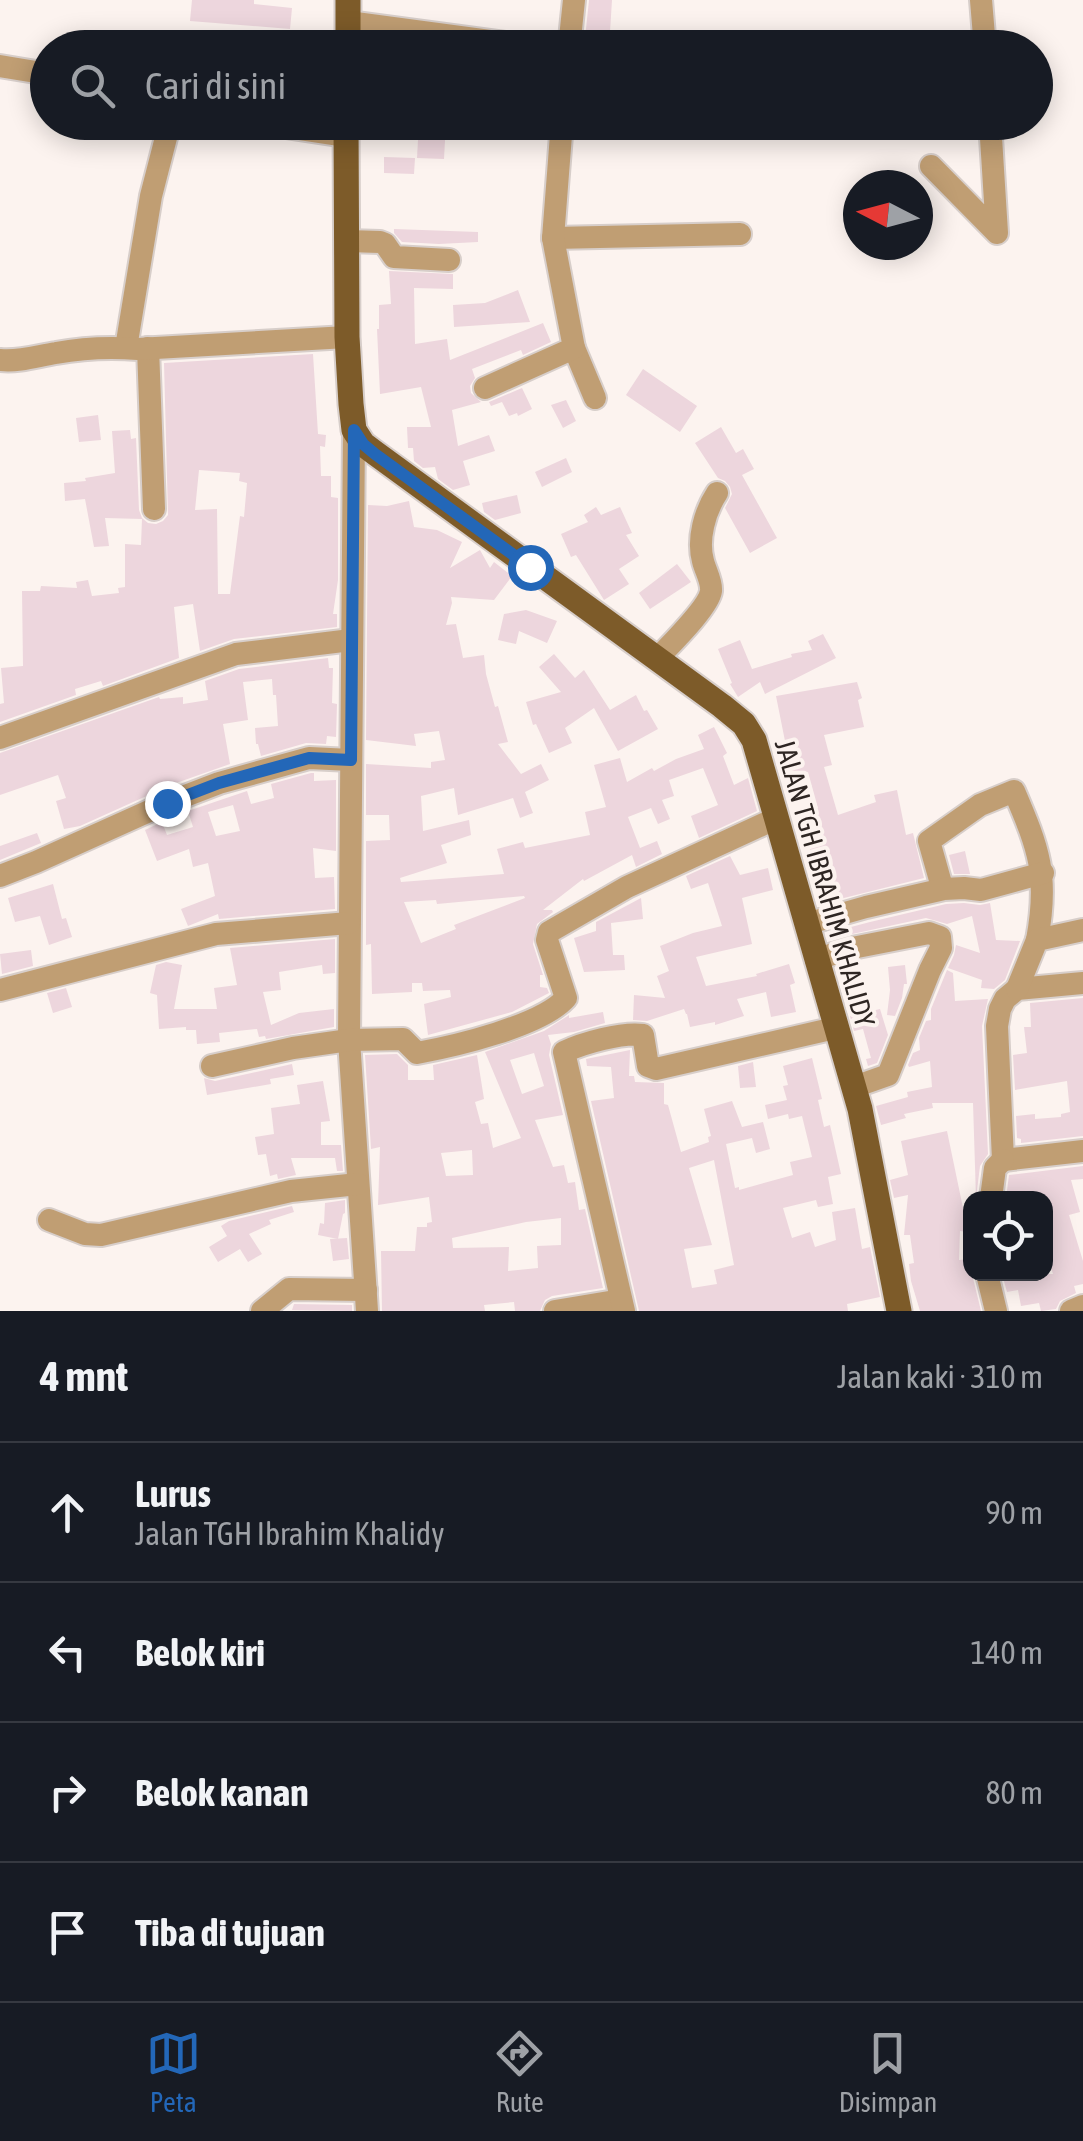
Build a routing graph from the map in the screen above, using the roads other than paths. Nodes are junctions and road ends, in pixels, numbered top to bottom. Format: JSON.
{"nodes":[{"id":1,"x":574,"y":0,"type":"edge"},
{"id":2,"x":982,"y":0,"type":"edge"},
{"id":3,"x":348,"y":23,"type":"edge"},
{"id":4,"x":402,"y":30,"type":"edge"},
{"id":5,"x":571,"y":30,"type":"edge"},
{"id":6,"x":983,"y":30,"type":"edge"},
{"id":7,"x":0,"y":66,"type":"edge"},
{"id":8,"x":30,"y":71,"type":"edge"},
{"id":9,"x":166,"y":140,"type":"edge"},
{"id":10,"x":346,"y":140,"type":"edge"},
{"id":11,"x":561,"y":140,"type":"edge"},
{"id":12,"x":991,"y":140,"type":"edge"},
{"id":13,"x":931,"y":166,"type":"dead end"},
{"id":14,"x":740,"y":234,"type":"dead end"},
{"id":15,"x":553,"y":238,"type":"junction"},
{"id":16,"x":348,"y":241,"type":"junction"},
{"id":17,"x":449,"y":260,"type":"dead end"},
{"id":18,"x":348,"y":338,"type":"junction"},
{"id":19,"x":137,"y":348,"type":"junction"},
{"id":20,"x":574,"y":348,"type":"junction"},
{"id":21,"x":0,"y":360,"type":"edge"},
{"id":22,"x":485,"y":388,"type":"dead end"},
{"id":23,"x":595,"y":398,"type":"dead end"},
{"id":24,"x":354,"y":430,"type":"junction"},
{"id":25,"x":717,"y":492,"type":"dead end"},
{"id":26,"x":154,"y":509,"type":"dead end"},
{"id":27,"x":351,"y":640,"type":"junction"},
{"id":28,"x":657,"y":659,"type":"junction"},
{"id":29,"x":0,"y":738,"type":"edge"},
{"id":30,"x":351,"y":760,"type":"junction"},
{"id":31,"x":777,"y":818,"type":"junction"},
{"id":32,"x":1042,"y":873,"type":"junction"},
{"id":33,"x":0,"y":876,"type":"edge"},
{"id":34,"x":942,"y":887,"type":"dead end"},
{"id":35,"x":350,"y":924,"type":"junction"},
{"id":36,"x":806,"y":924,"type":"junction"},
{"id":37,"x":1083,"y":930,"type":"edge"},
{"id":38,"x":1037,"y":940,"type":"junction"},
{"id":39,"x":816,"y":960,"type":"junction"},
{"id":40,"x":1083,"y":983,"type":"edge"},
{"id":41,"x":1017,"y":989,"type":"junction"},
{"id":42,"x":0,"y":990,"type":"edge"},
{"id":43,"x":836,"y":1028,"type":"junction"},
{"id":44,"x":348,"y":1040,"type":"junction"},
{"id":45,"x":212,"y":1066,"type":"dead end"},
{"id":46,"x":854,"y":1086,"type":"junction"},
{"id":47,"x":1083,"y":1151,"type":"edge"},
{"id":48,"x":1002,"y":1160,"type":"junction"},
{"id":49,"x":358,"y":1184,"type":"junction"},
{"id":50,"x":992,"y":1191,"type":"edge"},
{"id":51,"x":49,"y":1220,"type":"dead end"},
{"id":52,"x":989,"y":1281,"type":"edge"},
{"id":53,"x":367,"y":1300,"type":"edge"},
{"id":54,"x":622,"y":1306,"type":"edge"},
{"id":55,"x":1083,"y":1306,"type":"edge"},
{"id":56,"x":262,"y":1311,"type":"edge"},
{"id":57,"x":554,"y":1311,"type":"edge"},
{"id":58,"x":899,"y":1311,"type":"edge"},
{"id":59,"x":996,"y":1311,"type":"edge"},
{"id":60,"x":1071,"y":1311,"type":"edge"}],
"edges":[{"from":1,"to":5,"type":"street"},
{"from":2,"to":6,"type":"street"},
{"from":3,"to":4,"type":"street"},
{"from":7,"to":8,"type":"street"},
{"from":9,"to":19,"type":"street"},
{"from":10,"to":16,"type":"main road"},
{"from":11,"to":15,"type":"street"},
{"from":12,"to":13,"type":"street"},
{"from":14,"to":15,"type":"street"},
{"from":15,"to":20,"type":"street"},
{"from":16,"to":17,"type":"street"},
{"from":16,"to":18,"type":"main road"},
{"from":18,"to":19,"type":"street"},
{"from":18,"to":24,"type":"main road"},
{"from":19,"to":21,"type":"street"},
{"from":19,"to":26,"type":"street"},
{"from":20,"to":22,"type":"street"},
{"from":20,"to":23,"type":"street"},
{"from":24,"to":27,"type":"street"},
{"from":24,"to":28,"type":"main road","name":"JALAN TGH IBRAHIM KHALIDY"},
{"from":25,"to":28,"type":"street"},
{"from":27,"to":29,"type":"street"},
{"from":27,"to":30,"type":"street"},
{"from":28,"to":31,"type":"main road","name":"JALAN TGH IBRAHIM KHALIDY"},
{"from":30,"to":33,"type":"street"},
{"from":30,"to":35,"type":"street"},
{"from":31,"to":36,"type":"main road","name":"JALAN TGH IBRAHIM KHALIDY"},
{"from":31,"to":44,"type":"street"},
{"from":32,"to":34,"type":"street"},
{"from":32,"to":36,"type":"street"},
{"from":32,"to":38,"type":"street"},
{"from":35,"to":42,"type":"street"},
{"from":35,"to":44,"type":"street"},
{"from":36,"to":39,"type":"main road","name":"JALAN TGH IBRAHIM KHALIDY"},
{"from":37,"to":38,"type":"street"},
{"from":38,"to":41,"type":"street"},
{"from":39,"to":43,"type":"main road","name":"JALAN TGH IBRAHIM KHALIDY"},
{"from":39,"to":46,"type":"street"},
{"from":40,"to":41,"type":"street"},
{"from":41,"to":48,"type":"street"},
{"from":43,"to":46,"type":"main road","name":"JALAN TGH IBRAHIM KHALIDY"},
{"from":43,"to":54,"type":"street"},
{"from":44,"to":45,"type":"street"},
{"from":44,"to":49,"type":"street"},
{"from":46,"to":58,"type":"main road","name":"JALAN TGH IBRAHIM KHALIDY"},
{"from":47,"to":48,"type":"street"},
{"from":48,"to":50,"type":"street"},
{"from":49,"to":51,"type":"street"},
{"from":49,"to":53,"type":"street"},
{"from":52,"to":59,"type":"street"},
{"from":53,"to":56,"type":"street"},
{"from":54,"to":57,"type":"street"},
{"from":55,"to":60,"type":"street"}]}
